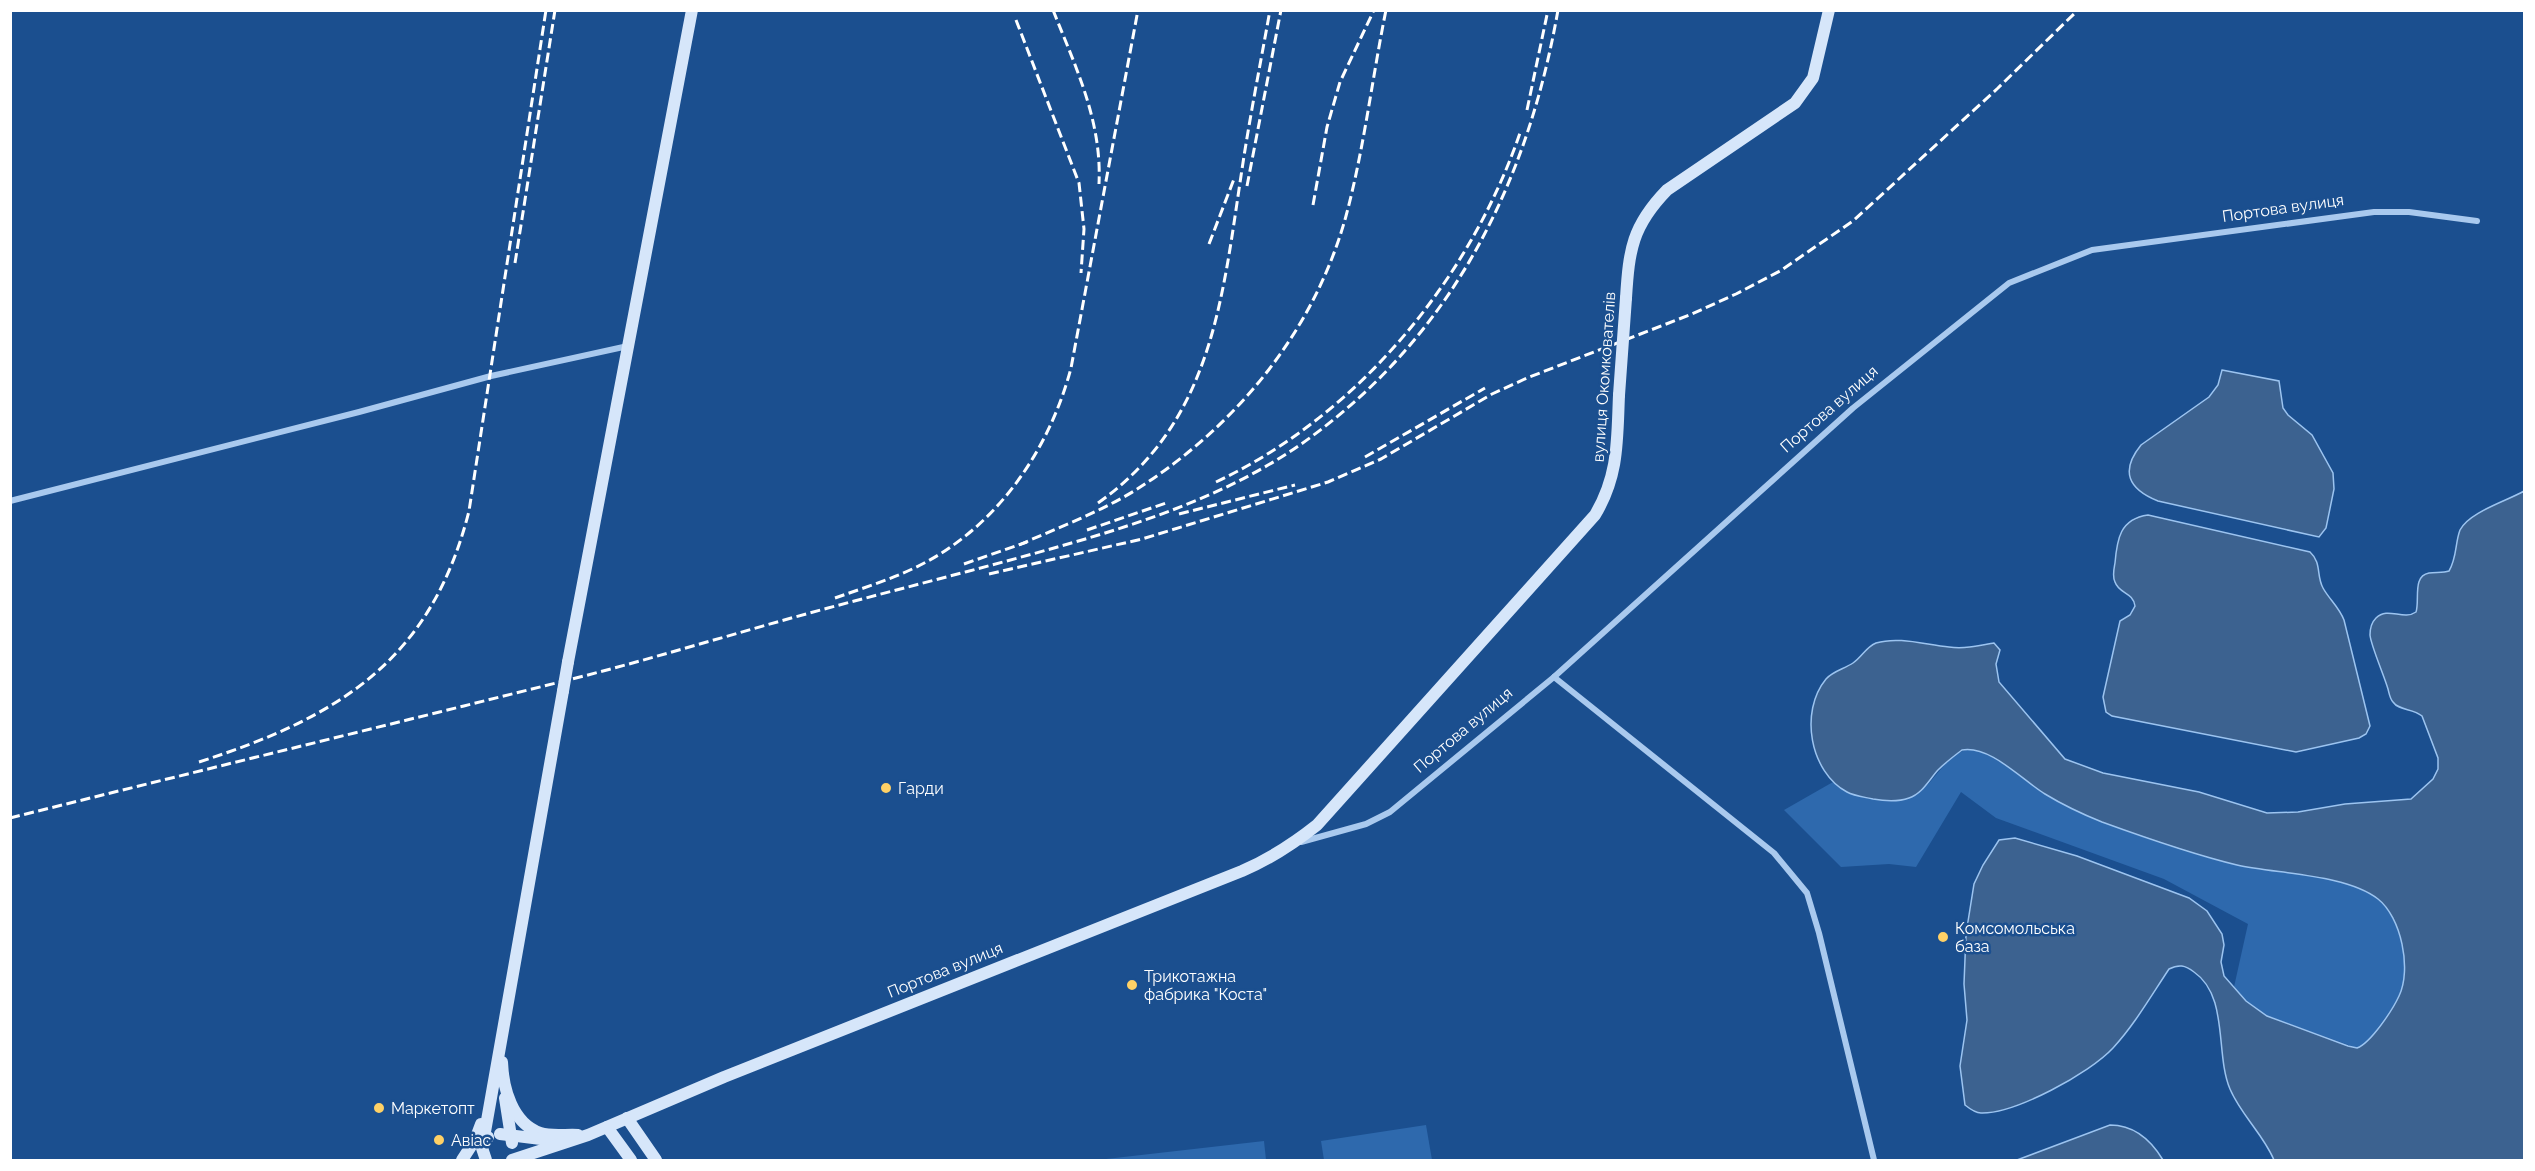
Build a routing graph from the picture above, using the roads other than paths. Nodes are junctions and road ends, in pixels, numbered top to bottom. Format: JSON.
{"nodes":[{"id":1,"x":692,"y":10,"type":"edge"},
{"id":2,"x":1829,"y":10,"type":"edge"},
{"id":3,"x":2477,"y":221,"type":"dead end"},
{"id":4,"x":628,"y":346,"type":"junction"},
{"id":5,"x":10,"y":501,"type":"edge"},
{"id":6,"x":1554,"y":677,"type":"junction"},
{"id":7,"x":1336,"y":803,"type":"joint"},
{"id":8,"x":1294,"y":844,"type":"junction"},
{"id":9,"x":499,"y":1069,"type":"junction"},
{"id":10,"x":627,"y":1118,"type":"junction"},
{"id":11,"x":607,"y":1127,"type":"junction"},
{"id":12,"x":588,"y":1135,"type":"junction"},
{"id":13,"x":507,"y":1138,"type":"junction"},
{"id":14,"x":483,"y":1153,"type":"edge"},
{"id":15,"x":464,"y":1161,"type":"edge"},
{"id":16,"x":511,"y":1161,"type":"edge"},
{"id":17,"x":630,"y":1161,"type":"edge"},
{"id":18,"x":656,"y":1161,"type":"edge"},
{"id":19,"x":1874,"y":1161,"type":"edge"}],
"edges":[{"from":1,"to":4,"type":"street"},
{"from":2,"to":7,"type":"street","name":"вулиця Окомкователів","bridge":true},
{"from":3,"to":6,"type":"street","name":"Портова вулиця"},
{"from":4,"to":5,"type":"street"},
{"from":4,"to":9,"type":"street","bridge":true},
{"from":6,"to":8,"type":"street","name":"Портова вулиця"},
{"from":6,"to":19,"type":"street"},
{"from":7,"to":8,"type":"street","name":"Портова вулиця"},
{"from":8,"to":10,"type":"street","name":"Портова вулиця"},
{"from":9,"to":12,"type":"street"},
{"from":9,"to":13,"type":"street"},
{"from":9,"to":14,"type":"street"},
{"from":9,"to":15,"type":"street"},
{"from":10,"to":11,"type":"street","name":"Портова вулиця"},
{"from":10,"to":18,"type":"street"},
{"from":11,"to":12,"type":"street","name":"Портова вулиця"},
{"from":11,"to":17,"type":"street"},
{"from":12,"to":13,"type":"street"},
{"from":12,"to":16,"type":"street"},
{"from":13,"to":14,"type":"street"},
{"from":13,"to":16,"type":"street"},
{"from":14,"to":15,"type":"street"}]}
